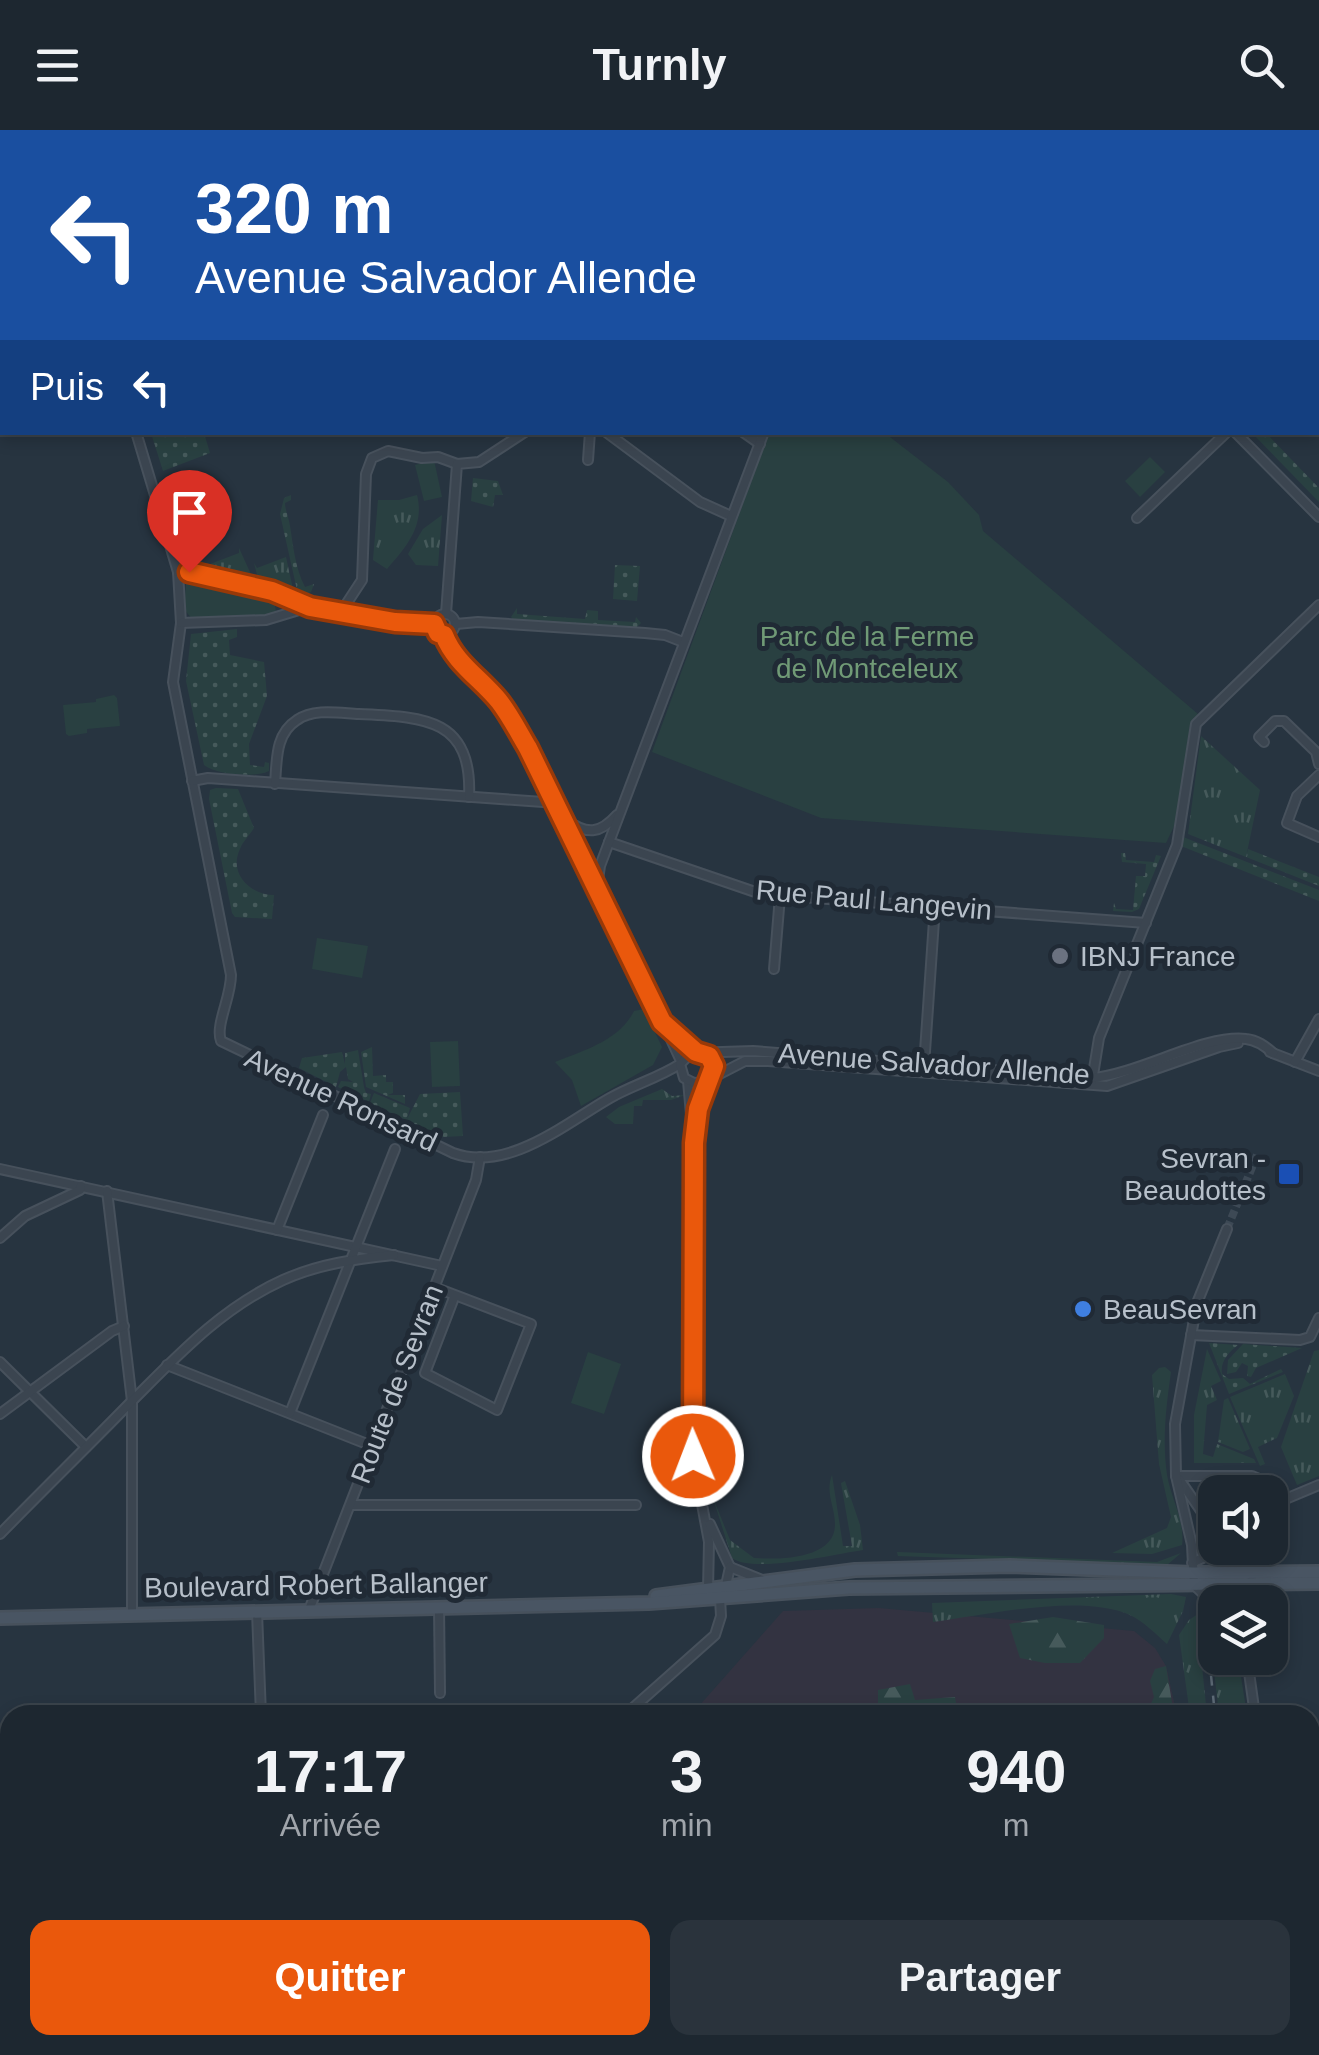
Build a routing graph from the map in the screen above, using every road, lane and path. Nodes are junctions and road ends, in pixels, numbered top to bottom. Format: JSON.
{"nodes":[{"id":1,"x":137,"y":435,"type":"edge"},
{"id":2,"x":520,"y":435,"type":"edge"},
{"id":3,"x":590,"y":435,"type":"edge"},
{"id":4,"x":610,"y":435,"type":"edge"},
{"id":5,"x":747,"y":435,"type":"edge"},
{"id":6,"x":763,"y":435,"type":"edge"},
{"id":7,"x":1224,"y":435,"type":"edge"},
{"id":8,"x":1239,"y":435,"type":"edge"},
{"id":9,"x":760,"y":444,"type":"junction"},
{"id":10,"x":588,"y":460,"type":"dead end"},
{"id":11,"x":457,"y":464,"type":"junction"},
{"id":12,"x":731,"y":516,"type":"junction"},
{"id":13,"x":1319,"y":517,"type":"edge"},
{"id":14,"x":1137,"y":518,"type":"dead end"},
{"id":15,"x":178,"y":572,"type":"junction"},
{"id":16,"x":276,"y":593,"type":"junction"},
{"id":17,"x":1319,"y":605,"type":"edge"},
{"id":18,"x":310,"y":607,"type":"junction"},
{"id":19,"x":341,"y":612,"type":"junction"},
{"id":20,"x":446,"y":614,"type":"junction"},
{"id":21,"x":277,"y":617,"type":"junction"},
{"id":22,"x":181,"y":623,"type":"junction"},
{"id":23,"x":434,"y":624,"type":"junction"},
{"id":24,"x":456,"y":624,"type":"junction"},
{"id":25,"x":444,"y":635,"type":"junction"},
{"id":26,"x":683,"y":642,"type":"junction"},
{"id":27,"x":1259,"y":737,"type":"dead end"},
{"id":28,"x":1317,"y":750,"type":"edge"},
{"id":29,"x":1319,"y":764,"type":"edge"},
{"id":30,"x":1319,"y":775,"type":"edge"},
{"id":31,"x":192,"y":781,"type":"junction"},
{"id":32,"x":275,"y":784,"type":"junction"},
{"id":33,"x":469,"y":797,"type":"junction"},
{"id":34,"x":556,"y":803,"type":"junction"},
{"id":35,"x":620,"y":812,"type":"junction"},
{"id":36,"x":564,"y":819,"type":"junction"},
{"id":37,"x":1319,"y":836,"type":"edge"},
{"id":38,"x":609,"y":842,"type":"junction"},
{"id":39,"x":597,"y":886,"type":"junction"},
{"id":40,"x":780,"y":896,"type":"junction"},
{"id":41,"x":935,"y":906,"type":"junction"},
{"id":42,"x":1146,"y":923,"type":"junction"},
{"id":43,"x":774,"y":969,"type":"dead end"},
{"id":44,"x":1319,"y":1019,"type":"edge"},
{"id":45,"x":662,"y":1022,"type":"junction"},
{"id":46,"x":700,"y":1053,"type":"junction"},
{"id":47,"x":681,"y":1062,"type":"junction"},
{"id":48,"x":1295,"y":1062,"type":"junction"},
{"id":49,"x":924,"y":1069,"type":"junction"},
{"id":50,"x":1319,"y":1071,"type":"edge"},
{"id":51,"x":656,"y":1078,"type":"junction"},
{"id":52,"x":686,"y":1079,"type":"junction"},
{"id":53,"x":708,"y":1081,"type":"junction"},
{"id":54,"x":1092,"y":1082,"type":"junction"},
{"id":55,"x":323,"y":1115,"type":"dead end"},
{"id":56,"x":694,"y":1143,"type":"junction"},
{"id":57,"x":395,"y":1149,"type":"dead end"},
{"id":58,"x":480,"y":1157,"type":"junction"},
{"id":59,"x":0,"y":1168,"type":"edge"},
{"id":60,"x":81,"y":1186,"type":"junction"},
{"id":61,"x":107,"y":1191,"type":"junction"},
{"id":62,"x":1228,"y":1229,"type":"tunnel mouth"},
{"id":63,"x":277,"y":1230,"type":"junction"},
{"id":64,"x":0,"y":1238,"type":"edge"},
{"id":65,"x":356,"y":1245,"type":"junction"},
{"id":66,"x":394,"y":1254,"type":"junction"},
{"id":67,"x":349,"y":1259,"type":"junction"},
{"id":68,"x":442,"y":1266,"type":"junction"},
{"id":69,"x":434,"y":1287,"type":"junction"},
{"id":70,"x":455,"y":1295,"type":"junction"},
{"id":71,"x":1319,"y":1318,"type":"edge"},
{"id":72,"x":124,"y":1326,"type":"junction"},
{"id":73,"x":1191,"y":1335,"type":"junction"},
{"id":74,"x":0,"y":1362,"type":"edge"},
{"id":75,"x":167,"y":1365,"type":"junction"},
{"id":76,"x":401,"y":1367,"type":"junction"},
{"id":77,"x":425,"y":1373,"type":"junction"},
{"id":78,"x":30,"y":1392,"type":"junction"},
{"id":79,"x":132,"y":1401,"type":"junction"},
{"id":80,"x":0,"y":1414,"type":"edge"},
{"id":81,"x":290,"y":1414,"type":"junction"},
{"id":82,"x":372,"y":1446,"type":"junction"},
{"id":83,"x":86,"y":1447,"type":"junction"},
{"id":84,"x":1176,"y":1476,"type":"junction"},
{"id":85,"x":1198,"y":1476,"type":"edge"},
{"id":86,"x":1319,"y":1486,"type":"edge"},
{"id":87,"x":1288,"y":1498,"type":"edge"},
{"id":88,"x":350,"y":1505,"type":"junction"},
{"id":89,"x":636,"y":1506,"type":"dead end"},
{"id":90,"x":1198,"y":1507,"type":"edge"},
{"id":91,"x":706,"y":1514,"type":"junction"},
{"id":92,"x":2,"y":1529,"type":"edge"},
{"id":93,"x":1201,"y":1565,"type":"edge"},
{"id":94,"x":1246,"y":1565,"type":"edge"},
{"id":95,"x":730,"y":1567,"type":"junction"},
{"id":96,"x":1319,"y":1572,"type":"edge"},
{"id":97,"x":1193,"y":1574,"type":"junction"},
{"id":98,"x":1253,"y":1578,"type":"junction"},
{"id":99,"x":766,"y":1582,"type":"junction"},
{"id":100,"x":1319,"y":1584,"type":"edge"},
{"id":101,"x":728,"y":1585,"type":"junction"},
{"id":102,"x":1201,"y":1585,"type":"edge"},
{"id":103,"x":1250,"y":1585,"type":"edge"},
{"id":104,"x":706,"y":1588,"type":"junction"},
{"id":105,"x":720,"y":1598,"type":"junction"},
{"id":106,"x":633,"y":1602,"type":"junction"},
{"id":107,"x":439,"y":1607,"type":"junction"},
{"id":108,"x":309,"y":1610,"type":"junction"},
{"id":109,"x":257,"y":1612,"type":"junction"},
{"id":110,"x":132,"y":1615,"type":"junction"},
{"id":111,"x":0,"y":1618,"type":"edge"},
{"id":112,"x":1249,"y":1675,"type":"edge"},
{"id":113,"x":440,"y":1693,"type":"dead end"},
{"id":114,"x":262,"y":1705,"type":"edge"},
{"id":115,"x":636,"y":1705,"type":"edge"},
{"id":116,"x":1254,"y":1705,"type":"edge"}],
"edges":[{"from":1,"to":15,"type":"street"},
{"from":2,"to":11,"type":"street"},
{"from":3,"to":10,"type":"street"},
{"from":4,"to":12,"type":"street"},
{"from":5,"to":9,"type":"street"},
{"from":6,"to":9,"type":"street"},
{"from":7,"to":14,"type":"street"},
{"from":8,"to":13,"type":"street"},
{"from":9,"to":12,"type":"street"},
{"from":11,"to":19,"type":"street"},
{"from":11,"to":20,"type":"street"},
{"from":12,"to":26,"type":"street"},
{"from":15,"to":16,"type":"street"},
{"from":15,"to":22,"type":"street"},
{"from":16,"to":18,"type":"street"},
{"from":16,"to":21,"type":"street"},
{"from":17,"to":42,"type":"street"},
{"from":18,"to":19,"type":"street"},
{"from":18,"to":21,"type":"street"},
{"from":19,"to":23,"type":"street"},
{"from":20,"to":23,"type":"street"},
{"from":20,"to":24,"type":"street"},
{"from":21,"to":22,"type":"street"},
{"from":22,"to":31,"type":"street"},
{"from":23,"to":25,"type":"street"},
{"from":24,"to":25,"type":"street"},
{"from":24,"to":26,"type":"street"},
{"from":25,"to":34,"type":"street"},
{"from":26,"to":35,"type":"street"},
{"from":27,"to":28,"type":"street"},
{"from":28,"to":29,"type":"street"},
{"from":30,"to":37,"type":"street"},
{"from":31,"to":32,"type":"street"},
{"from":31,"to":58,"type":"street","name":"Avenue Ronsard"},
{"from":32,"to":33,"type":"street"},
{"from":32,"to":33,"type":"street"},
{"from":33,"to":34,"type":"street"},
{"from":34,"to":36,"type":"street"},
{"from":35,"to":36,"type":"street"},
{"from":35,"to":38,"type":"street"},
{"from":36,"to":39,"type":"street"},
{"from":38,"to":39,"type":"street"},
{"from":38,"to":40,"type":"street","name":"Rue Paul Langevin"},
{"from":39,"to":45,"type":"street"},
{"from":40,"to":41,"type":"street","name":"Rue Paul Langevin"},
{"from":40,"to":43,"type":"street"},
{"from":41,"to":42,"type":"street","name":"Rue Paul Langevin"},
{"from":41,"to":49,"type":"street"},
{"from":42,"to":54,"type":"street"},
{"from":44,"to":48,"type":"street"},
{"from":45,"to":46,"type":"street"},
{"from":45,"to":47,"type":"street"},
{"from":46,"to":47,"type":"street"},
{"from":46,"to":49,"type":"street","name":"Avenue Salvador Allende"},
{"from":46,"to":53,"type":"street"},
{"from":47,"to":51,"type":"street"},
{"from":47,"to":52,"type":"street"},
{"from":48,"to":50,"type":"street","name":"Avenue Salvador Allende"},
{"from":48,"to":54,"type":"street","name":"Avenue Salvador Allende"},
{"from":49,"to":53,"type":"street","name":"Avenue Salvador Allende"},
{"from":49,"to":54,"type":"street","name":"Avenue Salvador Allende"},
{"from":51,"to":52,"type":"street"},
{"from":51,"to":58,"type":"street"},
{"from":52,"to":53,"type":"street"},
{"from":52,"to":56,"type":"street"},
{"from":53,"to":56,"type":"street"},
{"from":55,"to":63,"type":"street"},
{"from":56,"to":91,"type":"street"},
{"from":57,"to":65,"type":"street"},
{"from":58,"to":68,"type":"street","name":"Route de Sevran"},
{"from":59,"to":60,"type":"street"},
{"from":60,"to":61,"type":"street"},
{"from":60,"to":64,"type":"street"},
{"from":61,"to":63,"type":"street"},
{"from":61,"to":72,"type":"street"},
{"from":62,"to":73,"type":"street"},
{"from":63,"to":65,"type":"street"},
{"from":65,"to":66,"type":"street"},
{"from":65,"to":67,"type":"street"},
{"from":66,"to":67,"type":"street"},
{"from":66,"to":68,"type":"street"},
{"from":67,"to":75,"type":"street"},
{"from":67,"to":81,"type":"street"},
{"from":68,"to":69,"type":"street","name":"Route de Sevran"},
{"from":69,"to":70,"type":"street"},
{"from":69,"to":76,"type":"street","name":"Route de Sevran"},
{"from":70,"to":77,"type":"street"},
{"from":70,"to":77,"type":"street"},
{"from":71,"to":73,"type":"street"},
{"from":72,"to":78,"type":"street"},
{"from":72,"to":79,"type":"street"},
{"from":73,"to":84,"type":"street"},
{"from":74,"to":78,"type":"street"},
{"from":75,"to":79,"type":"street"},
{"from":75,"to":81,"type":"street"},
{"from":76,"to":77,"type":"street"},
{"from":76,"to":82,"type":"street","name":"Route de Sevran"},
{"from":78,"to":80,"type":"street"},
{"from":78,"to":83,"type":"street"},
{"from":79,"to":83,"type":"street"},
{"from":79,"to":110,"type":"street"},
{"from":81,"to":82,"type":"street"},
{"from":82,"to":88,"type":"street","name":"Route de Sevran"},
{"from":83,"to":92,"type":"street"},
{"from":84,"to":85,"type":"street"},
{"from":84,"to":90,"type":"street"},
{"from":84,"to":97,"type":"street"},
{"from":86,"to":87,"type":"street"},
{"from":88,"to":89,"type":"street"},
{"from":88,"to":108,"type":"street","name":"Route de Sevran"},
{"from":91,"to":95,"type":"street"},
{"from":91,"to":104,"type":"street"},
{"from":93,"to":97,"type":"street"},
{"from":94,"to":98,"type":"street"},
{"from":95,"to":99,"type":"street"},
{"from":95,"to":101,"type":"street"},
{"from":96,"to":98,"type":"main road"},
{"from":97,"to":98,"type":"main road"},
{"from":97,"to":98,"type":"main road","name":"Boulevard Robert Ballanger"},
{"from":97,"to":99,"type":"main road","name":"Boulevard Robert Ballanger"},
{"from":97,"to":102,"type":"street"},
{"from":97,"to":105,"type":"main road","name":"Boulevard Robert Ballanger"},
{"from":98,"to":100,"type":"main road"},
{"from":98,"to":103,"type":"street"},
{"from":99,"to":101,"type":"main road","name":"Boulevard Robert Ballanger"},
{"from":101,"to":104,"type":"main road","name":"Boulevard Robert Ballanger"},
{"from":101,"to":105,"type":"street"},
{"from":104,"to":105,"type":"street"},
{"from":104,"to":106,"type":"main road","name":"Boulevard Robert Ballanger"},
{"from":105,"to":106,"type":"main road","name":"Boulevard Robert Ballanger"},
{"from":105,"to":115,"type":"street"},
{"from":106,"to":107,"type":"main road","name":"Boulevard Robert Ballanger"},
{"from":107,"to":108,"type":"main road","name":"Boulevard Robert Ballanger"},
{"from":107,"to":113,"type":"street"},
{"from":108,"to":109,"type":"main road","name":"Boulevard Robert Ballanger"},
{"from":109,"to":110,"type":"main road","name":"Boulevard Robert Ballanger"},
{"from":109,"to":114,"type":"street"},
{"from":110,"to":111,"type":"main road","name":"Boulevard Robert Ballanger"},
{"from":112,"to":116,"type":"street"}]}
